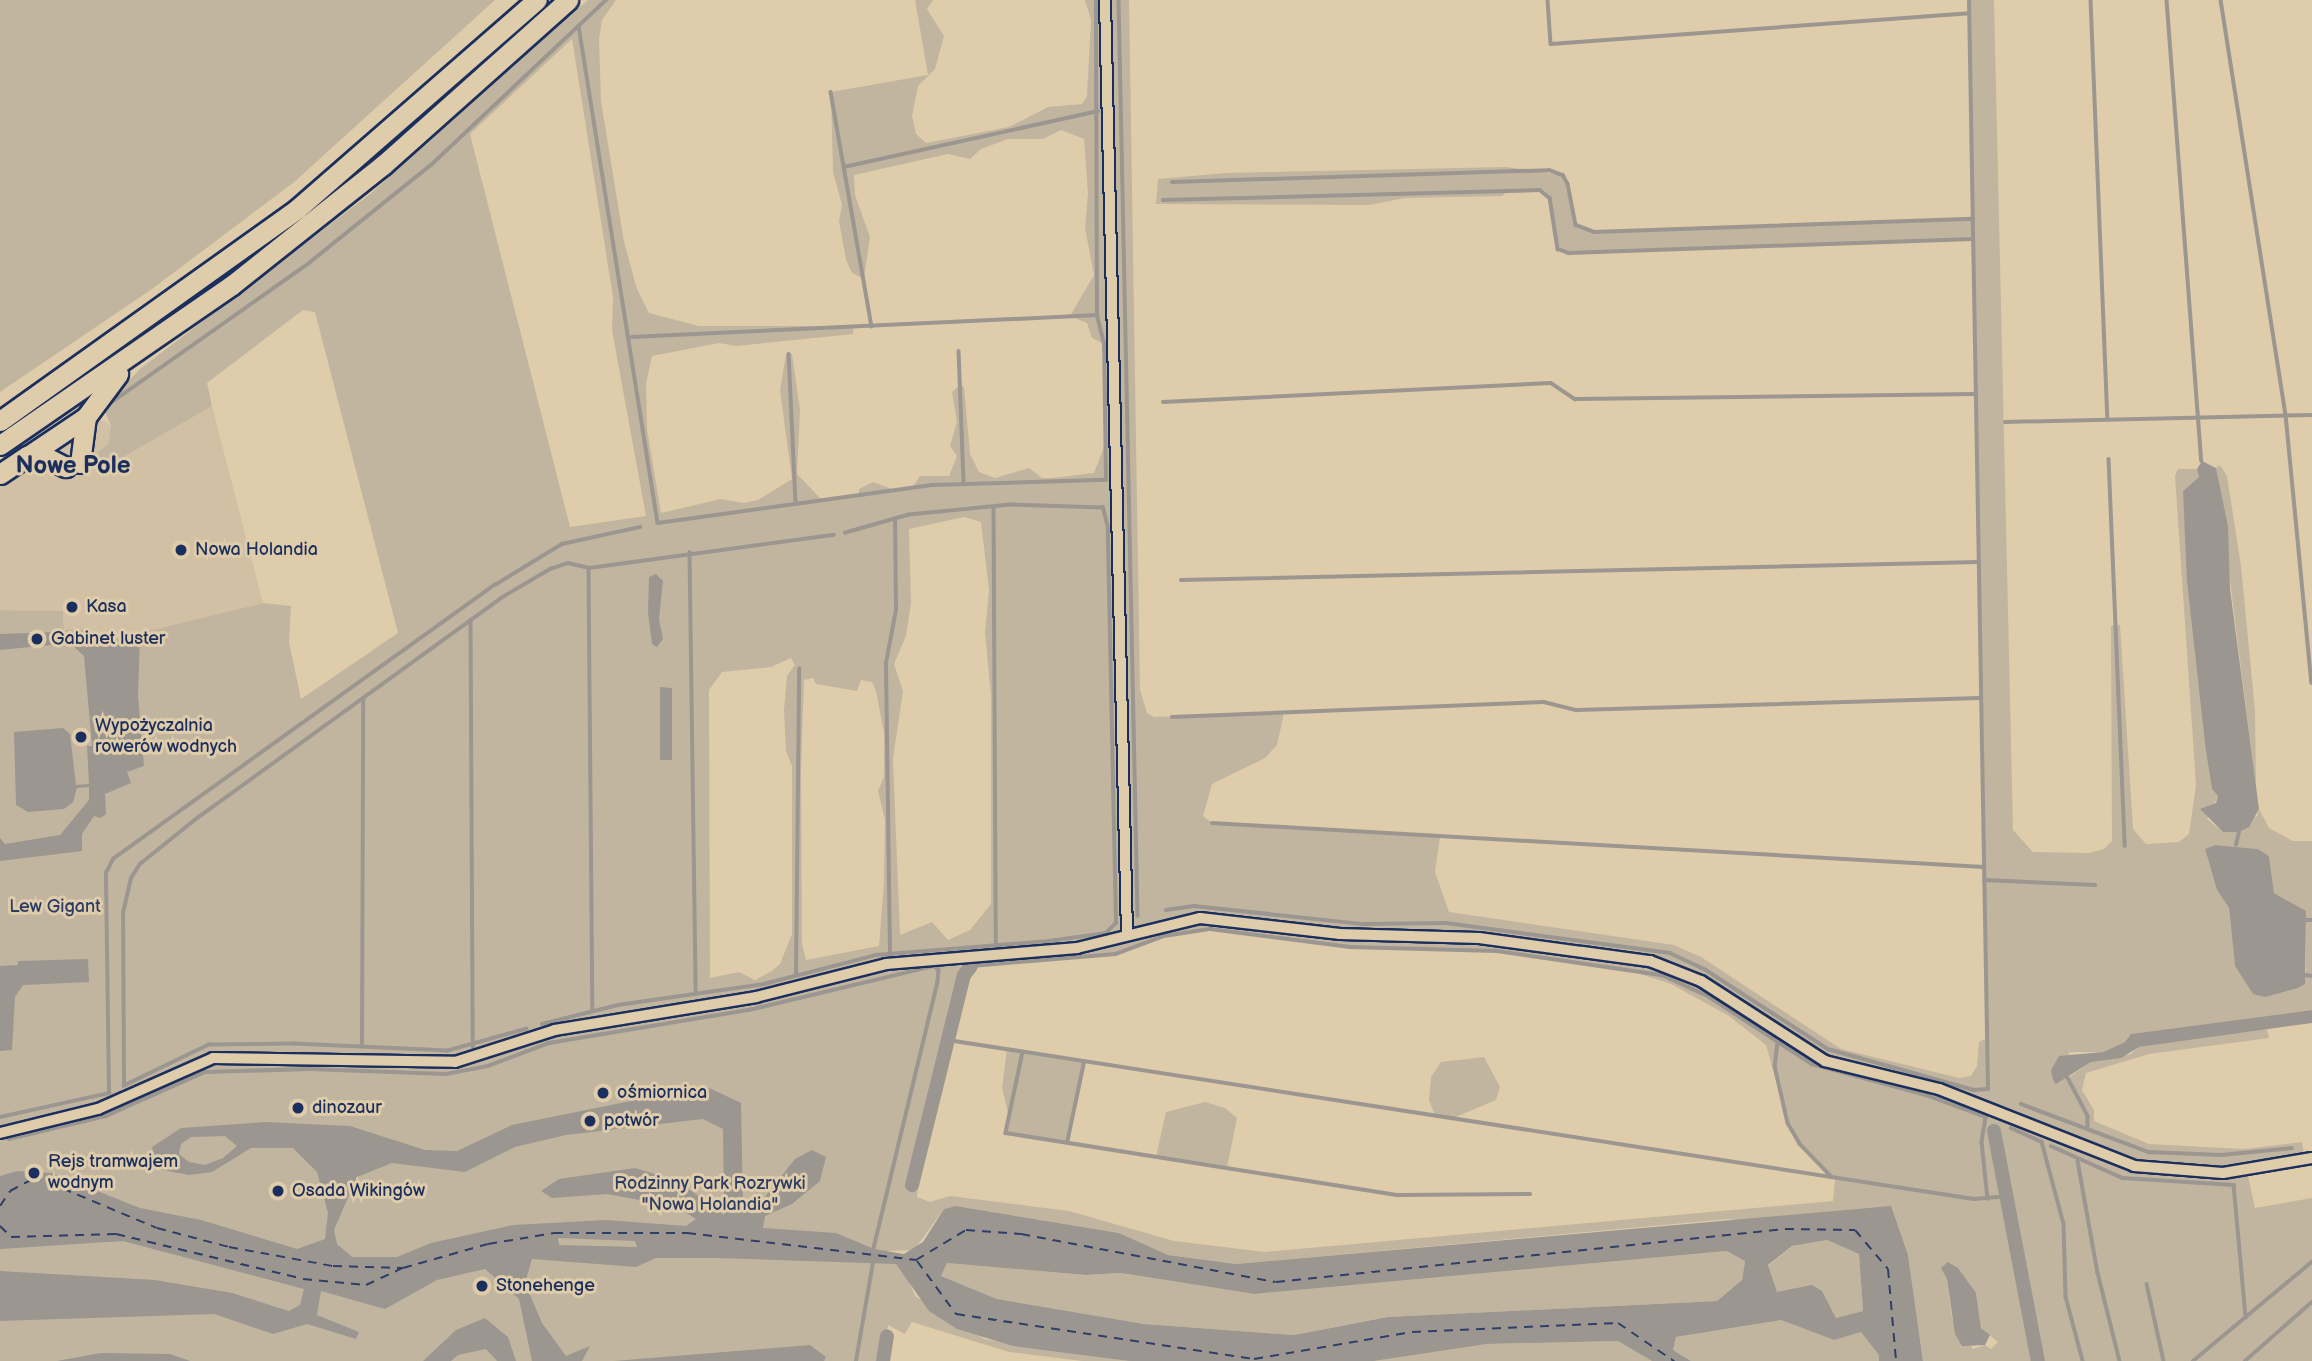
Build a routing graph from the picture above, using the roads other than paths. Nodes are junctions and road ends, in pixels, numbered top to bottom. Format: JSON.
{"nodes":[{"id":1,"x":537,"y":0,"type":"edge"},
{"id":2,"x":568,"y":0,"type":"edge"},
{"id":3,"x":1105,"y":0,"type":"edge"},
{"id":4,"x":146,"y":346,"type":"junction"},
{"id":5,"x":86,"y":417,"type":"junction"},
{"id":6,"x":0,"y":421,"type":"edge"},
{"id":7,"x":0,"y":444,"type":"edge"},
{"id":8,"x":27,"y":456,"type":"junction"},
{"id":9,"x":0,"y":474,"type":"edge"},
{"id":10,"x":1127,"y":934,"type":"junction"},
{"id":11,"x":0,"y":1133,"type":"edge"},
{"id":12,"x":2312,"y":1158,"type":"edge"}],
"edges":[{"from":1,"to":6,"type":"highway"},
{"from":2,"to":4,"type":"highway"},
{"from":3,"to":10,"type":"street"},
{"from":4,"to":5,"type":"highway"},
{"from":4,"to":7,"type":"highway"},
{"from":5,"to":8,"type":"highway"},
{"from":5,"to":8,"type":"highway"},
{"from":8,"to":9,"type":"highway"},
{"from":10,"to":11,"type":"street"},
{"from":10,"to":12,"type":"street"}]}
